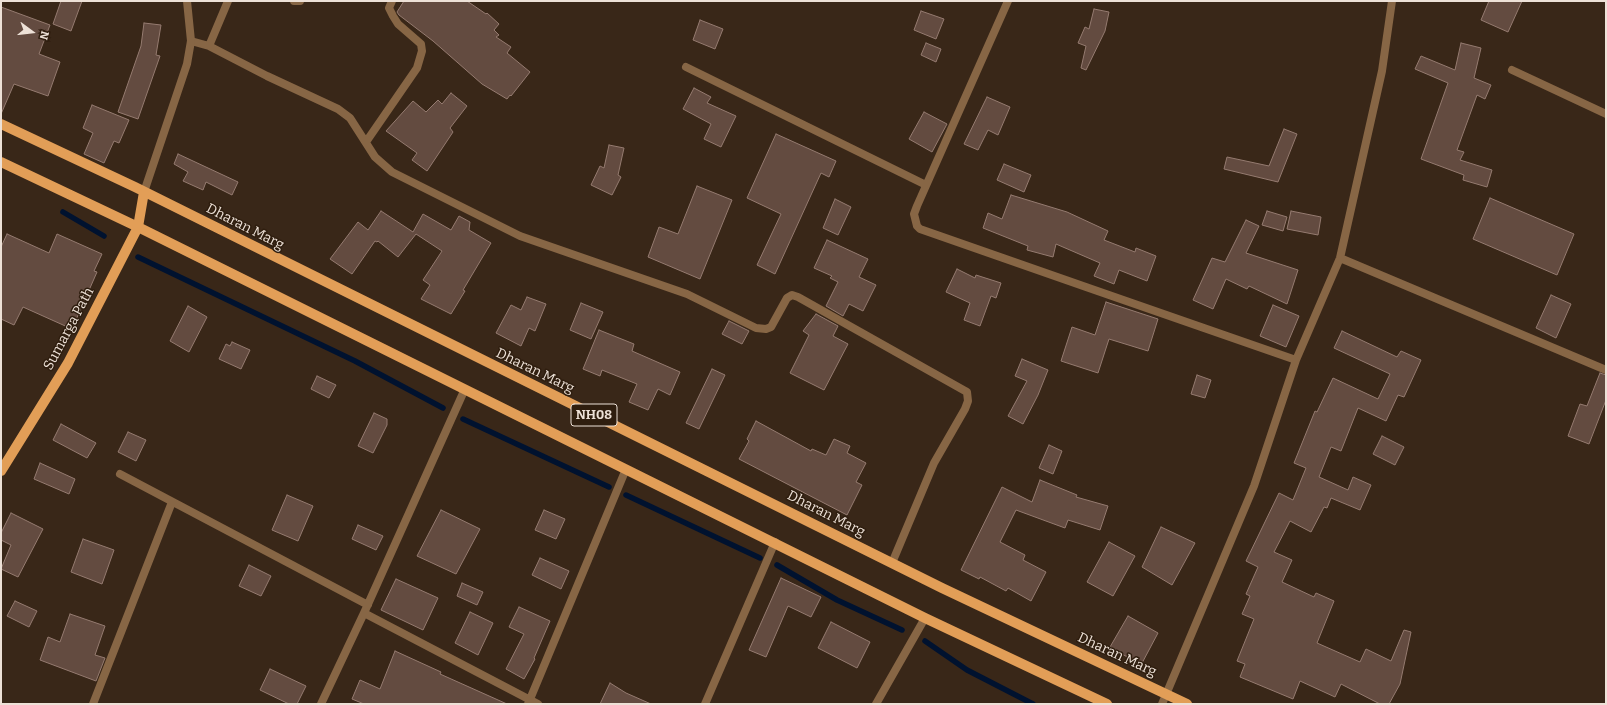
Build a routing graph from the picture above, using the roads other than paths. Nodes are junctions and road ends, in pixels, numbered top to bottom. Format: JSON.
{"nodes":[{"id":1,"x":186,"y":1,"type":"edge"},
{"id":2,"x":228,"y":1,"type":"edge"},
{"id":3,"x":294,"y":1,"type":"edge"},
{"id":4,"x":300,"y":1,"type":"edge"},
{"id":5,"x":392,"y":1,"type":"edge"},
{"id":6,"x":1008,"y":1,"type":"edge"},
{"id":7,"x":1392,"y":1,"type":"edge"},
{"id":8,"x":190,"y":41,"type":"junction"},
{"id":9,"x":208,"y":46,"type":"junction"},
{"id":10,"x":686,"y":67,"type":"dead end"},
{"id":11,"x":1512,"y":70,"type":"dead end"},
{"id":12,"x":1606,"y":114,"type":"edge"},
{"id":13,"x":1,"y":124,"type":"edge"},
{"id":14,"x":366,"y":142,"type":"junction"},
{"id":15,"x":1,"y":162,"type":"edge"},
{"id":16,"x":926,"y":185,"type":"junction"},
{"id":17,"x":144,"y":192,"type":"junction"},
{"id":18,"x":138,"y":227,"type":"junction"},
{"id":19,"x":1340,"y":258,"type":"junction"},
{"id":20,"x":1296,"y":360,"type":"junction"},
{"id":21,"x":1606,"y":370,"type":"edge"},
{"id":22,"x":464,"y":391,"type":"junction"},
{"id":23,"x":626,"y":469,"type":"junction"},
{"id":24,"x":1,"y":471,"type":"edge"},
{"id":25,"x":120,"y":474,"type":"dead end"},
{"id":26,"x":172,"y":502,"type":"junction"},
{"id":27,"x":775,"y":542,"type":"junction"},
{"id":28,"x":892,"y":563,"type":"junction"},
{"id":29,"x":368,"y":605,"type":"junction"},
{"id":30,"x":364,"y":613,"type":"junction"},
{"id":31,"x":925,"y":618,"type":"junction"},
{"id":32,"x":1167,"y":693,"type":"junction"},
{"id":33,"x":529,"y":702,"type":"edge"},
{"id":34,"x":93,"y":704,"type":"edge"},
{"id":35,"x":321,"y":704,"type":"edge"},
{"id":36,"x":538,"y":704,"type":"edge"},
{"id":37,"x":705,"y":704,"type":"edge"},
{"id":38,"x":876,"y":704,"type":"edge"},
{"id":39,"x":1107,"y":704,"type":"edge"},
{"id":40,"x":1162,"y":704,"type":"edge"},
{"id":41,"x":1188,"y":704,"type":"edge"}],
"edges":[{"from":1,"to":8,"type":"street"},
{"from":2,"to":9,"type":"street"},
{"from":3,"to":4,"type":"street"},
{"from":5,"to":14,"type":"street"},
{"from":6,"to":16,"type":"street"},
{"from":7,"to":19,"type":"street"},
{"from":8,"to":9,"type":"street"},
{"from":8,"to":17,"type":"street"},
{"from":9,"to":14,"type":"street"},
{"from":10,"to":16,"type":"street"},
{"from":11,"to":12,"type":"street"},
{"from":13,"to":17,"type":"main road","name":"Dharan Marg","number":"NH08"},
{"from":14,"to":28,"type":"street"},
{"from":15,"to":18,"type":"main road","number":"NH08"},
{"from":16,"to":20,"type":"street"},
{"from":17,"to":18,"type":"main road","name":"Sumarga Path"},
{"from":17,"to":28,"type":"main road","name":"Dharan Marg","number":"NH08"},
{"from":18,"to":22,"type":"main road","number":"NH08"},
{"from":18,"to":24,"type":"main road","name":"Sumarga Path"},
{"from":19,"to":20,"type":"street"},
{"from":19,"to":21,"type":"street"},
{"from":20,"to":32,"type":"street"},
{"from":22,"to":23,"type":"main road","number":"NH08"},
{"from":22,"to":29,"type":"street"},
{"from":23,"to":27,"type":"main road","number":"NH08"},
{"from":23,"to":33,"type":"street"},
{"from":25,"to":26,"type":"street"},
{"from":26,"to":29,"type":"street"},
{"from":26,"to":34,"type":"street"},
{"from":27,"to":31,"type":"main road","number":"NH08"},
{"from":27,"to":37,"type":"street"},
{"from":28,"to":32,"type":"main road","name":"Dharan Marg","number":"NH08"},
{"from":29,"to":30,"type":"street"},
{"from":30,"to":33,"type":"street"},
{"from":30,"to":35,"type":"street"},
{"from":31,"to":38,"type":"street"},
{"from":31,"to":39,"type":"main road","number":"NH08"},
{"from":32,"to":40,"type":"street"},
{"from":32,"to":41,"type":"main road","name":"Dharan Marg","number":"NH08"},
{"from":33,"to":36,"type":"street"}]}
